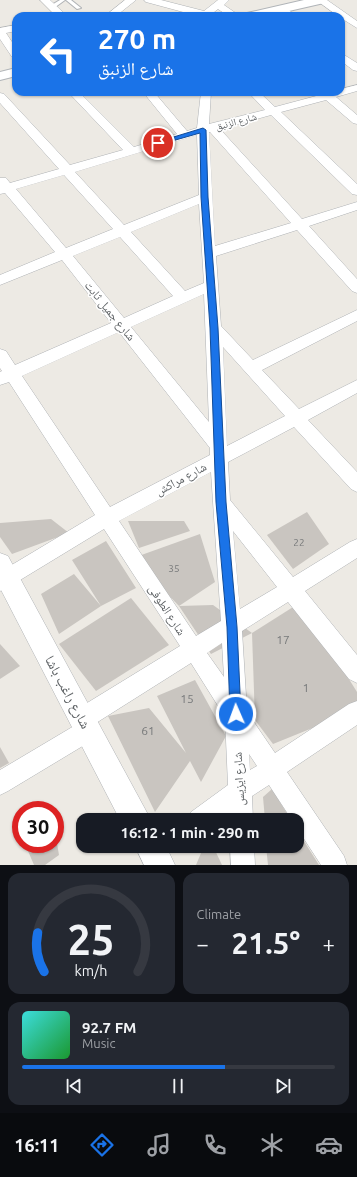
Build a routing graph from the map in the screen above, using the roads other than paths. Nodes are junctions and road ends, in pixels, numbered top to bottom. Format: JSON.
{"nodes":[{"id":1,"x":63,"y":0,"type":"edge"},
{"id":2,"x":68,"y":0,"type":"edge"},
{"id":3,"x":131,"y":0,"type":"edge"},
{"id":4,"x":149,"y":0,"type":"edge"},
{"id":5,"x":320,"y":0,"type":"edge"},
{"id":6,"x":49,"y":2,"type":"edge"},
{"id":7,"x":221,"y":3,"type":"edge"},
{"id":8,"x":79,"y":8,"type":"dead end"},
{"id":9,"x":58,"y":12,"type":"edge"},
{"id":10,"x":117,"y":12,"type":"edge"},
{"id":11,"x":193,"y":12,"type":"edge"},
{"id":12,"x":208,"y":12,"type":"edge"},
{"id":13,"x":231,"y":12,"type":"edge"},
{"id":14,"x":289,"y":12,"type":"edge"},
{"id":15,"x":338,"y":12,"type":"edge"},
{"id":16,"x":345,"y":17,"type":"edge"},
{"id":17,"x":357,"y":25,"type":"edge"},
{"id":18,"x":12,"y":29,"type":"edge"},
{"id":19,"x":0,"y":31,"type":"edge"},
{"id":20,"x":12,"y":50,"type":"edge"},
{"id":21,"x":345,"y":59,"type":"edge"},
{"id":22,"x":357,"y":68,"type":"edge"},
{"id":23,"x":12,"y":73,"type":"edge"},
{"id":24,"x":0,"y":76,"type":"edge"},
{"id":25,"x":357,"y":88,"type":"edge"},
{"id":26,"x":345,"y":90,"type":"edge"},
{"id":27,"x":0,"y":96,"type":"edge"},
{"id":28,"x":77,"y":96,"type":"edge"},
{"id":29,"x":151,"y":96,"type":"edge"},
{"id":30,"x":206,"y":96,"type":"edge"},
{"id":31,"x":257,"y":96,"type":"edge"},
{"id":32,"x":320,"y":96,"type":"edge"},
{"id":33,"x":328,"y":96,"type":"edge"},
{"id":34,"x":273,"y":111,"type":"junction"},
{"id":35,"x":357,"y":121,"type":"edge"},
{"id":36,"x":207,"y":129,"type":"junction"},
{"id":37,"x":184,"y":135,"type":"junction"},
{"id":38,"x":131,"y":151,"type":"junction"},
{"id":39,"x":67,"y":170,"type":"junction"},
{"id":40,"x":3,"y":185,"type":"edge"},
{"id":41,"x":357,"y":191,"type":"edge"},
{"id":42,"x":205,"y":197,"type":"junction"},
{"id":43,"x":357,"y":206,"type":"edge"},
{"id":44,"x":300,"y":224,"type":"junction"},
{"id":45,"x":121,"y":231,"type":"junction"},
{"id":46,"x":209,"y":253,"type":"junction"},
{"id":47,"x":64,"y":254,"type":"junction"},
{"id":48,"x":0,"y":280,"type":"edge"},
{"id":49,"x":211,"y":285,"type":"junction"},
{"id":50,"x":357,"y":288,"type":"edge"},
{"id":51,"x":182,"y":297,"type":"junction"},
{"id":52,"x":357,"y":315,"type":"edge"},
{"id":53,"x":121,"y":324,"type":"junction"},
{"id":54,"x":214,"y":328,"type":"junction"},
{"id":55,"x":0,"y":355,"type":"edge"},
{"id":56,"x":252,"y":368,"type":"junction"},
{"id":57,"x":6,"y":376,"type":"edge"},
{"id":58,"x":357,"y":386,"type":"edge"},
{"id":59,"x":296,"y":418,"type":"junction"},
{"id":60,"x":219,"y":452,"type":"junction"},
{"id":61,"x":357,"y":484,"type":"edge"},
{"id":62,"x":221,"y":502,"type":"junction"},
{"id":63,"x":107,"y":518,"type":"junction"},
{"id":64,"x":357,"y":548,"type":"edge"},
{"id":65,"x":2,"y":575,"type":"edge"},
{"id":66,"x":291,"y":590,"type":"junction"},
{"id":67,"x":232,"y":627,"type":"junction"},
{"id":68,"x":194,"y":650,"type":"junction"},
{"id":69,"x":357,"y":672,"type":"edge"},
{"id":70,"x":357,"y":712,"type":"edge"},
{"id":71,"x":236,"y":714,"type":"junction"},
{"id":72,"x":85,"y":724,"type":"junction"},
{"id":73,"x":272,"y":769,"type":"junction"},
{"id":74,"x":0,"y":783,"type":"edge"},
{"id":75,"x":239,"y":791,"type":"junction"},
{"id":76,"x":132,"y":813,"type":"edge"},
{"id":77,"x":209,"y":813,"type":"edge"},
{"id":78,"x":241,"y":813,"type":"edge"},
{"id":79,"x":242,"y":853,"type":"edge"},
{"id":80,"x":243,"y":865,"type":"edge"},
{"id":81,"x":335,"y":865,"type":"edge"}],
"edges":[{"from":1,"to":6,"type":"lane"},
{"from":2,"to":8,"type":"lane"},
{"from":3,"to":10,"type":"street"},
{"from":4,"to":11,"type":"street"},
{"from":5,"to":14,"type":"main road"},
{"from":5,"to":15,"type":"street"},
{"from":6,"to":9,"type":"street"},
{"from":7,"to":12,"type":"street"},
{"from":7,"to":13,"type":"street"},
{"from":16,"to":17,"type":"street"},
{"from":18,"to":19,"type":"street"},
{"from":19,"to":20,"type":"street"},
{"from":21,"to":22,"type":"street"},
{"from":23,"to":24,"type":"main road"},
{"from":25,"to":26,"type":"street","name":"شارع الزنبق"},
{"from":27,"to":39,"type":"street"},
{"from":28,"to":38,"type":"street"},
{"from":29,"to":37,"type":"street"},
{"from":30,"to":36,"type":"street","name":"شارع ايزيس"},
{"from":31,"to":34,"type":"street"},
{"from":32,"to":34,"type":"street","name":"شارع الزنبق"},
{"from":33,"to":35,"type":"street"},
{"from":34,"to":36,"type":"street","name":"شارع الزنبق"},
{"from":34,"to":41,"type":"street"},
{"from":36,"to":37,"type":"street","name":"شارع الزنبق"},
{"from":36,"to":42,"type":"street","name":"شارع ايزيس"},
{"from":36,"to":44,"type":"street"},
{"from":37,"to":38,"type":"street","name":"شارع الزنبق"},
{"from":38,"to":39,"type":"street","name":"شارع الزنبق"},
{"from":39,"to":40,"type":"street","name":"شارع الزنبق"},
{"from":39,"to":45,"type":"street"},
{"from":40,"to":47,"type":"street","name":"شارع جميل ثابت"},
{"from":42,"to":45,"type":"street"},
{"from":42,"to":46,"type":"street","name":"شارع ايزيس"},
{"from":43,"to":44,"type":"street"},
{"from":44,"to":46,"type":"street"},
{"from":44,"to":50,"type":"street"},
{"from":45,"to":47,"type":"street"},
{"from":45,"to":51,"type":"street"},
{"from":46,"to":49,"type":"street","name":"شارع ايزيس"},
{"from":47,"to":48,"type":"street"},
{"from":47,"to":53,"type":"street","name":"شارع جميل ثابت"},
{"from":49,"to":51,"type":"street"},
{"from":49,"to":54,"type":"street","name":"شارع ايزيس"},
{"from":51,"to":53,"type":"street"},
{"from":52,"to":56,"type":"street"},
{"from":53,"to":57,"type":"street"},
{"from":53,"to":60,"type":"street","name":"شارع جميل ثابت"},
{"from":54,"to":56,"type":"street"},
{"from":54,"to":60,"type":"street","name":"شارع ايزيس"},
{"from":55,"to":57,"type":"street","name":"شارع الطوفى"},
{"from":56,"to":59,"type":"street"},
{"from":57,"to":63,"type":"street","name":"شارع الطوفى"},
{"from":58,"to":59,"type":"street","name":"شارع مراكش"},
{"from":59,"to":60,"type":"street","name":"شارع مراكش"},
{"from":59,"to":61,"type":"street"},
{"from":60,"to":62,"type":"street","name":"شارع ايزيس"},
{"from":60,"to":63,"type":"street","name":"شارع مراكش"},
{"from":62,"to":66,"type":"street"},
{"from":62,"to":67,"type":"street","name":"شارع ايزيس"},
{"from":63,"to":65,"type":"street","name":"شارع مراكش"},
{"from":63,"to":68,"type":"street","name":"شارع الطوفى"},
{"from":64,"to":66,"type":"street"},
{"from":65,"to":72,"type":"street","name":"شارع راغب باشا"},
{"from":66,"to":67,"type":"street"},
{"from":66,"to":69,"type":"street"},
{"from":67,"to":68,"type":"street"},
{"from":67,"to":71,"type":"street","name":"شارع ايزيس"},
{"from":68,"to":71,"type":"street","name":"شارع الطوفى"},
{"from":68,"to":72,"type":"street"},
{"from":70,"to":73,"type":"street"},
{"from":71,"to":73,"type":"street","name":"شارع الطوفى"},
{"from":71,"to":75,"type":"street","name":"شارع ايزيس"},
{"from":72,"to":74,"type":"street"},
{"from":72,"to":76,"type":"street","name":"شارع راغب باشا"},
{"from":73,"to":75,"type":"street"},
{"from":73,"to":81,"type":"street","name":"شارع الطوفى"},
{"from":75,"to":77,"type":"street"},
{"from":75,"to":78,"type":"street","name":"شارع ايزيس"},
{"from":79,"to":80,"type":"street"}]}
